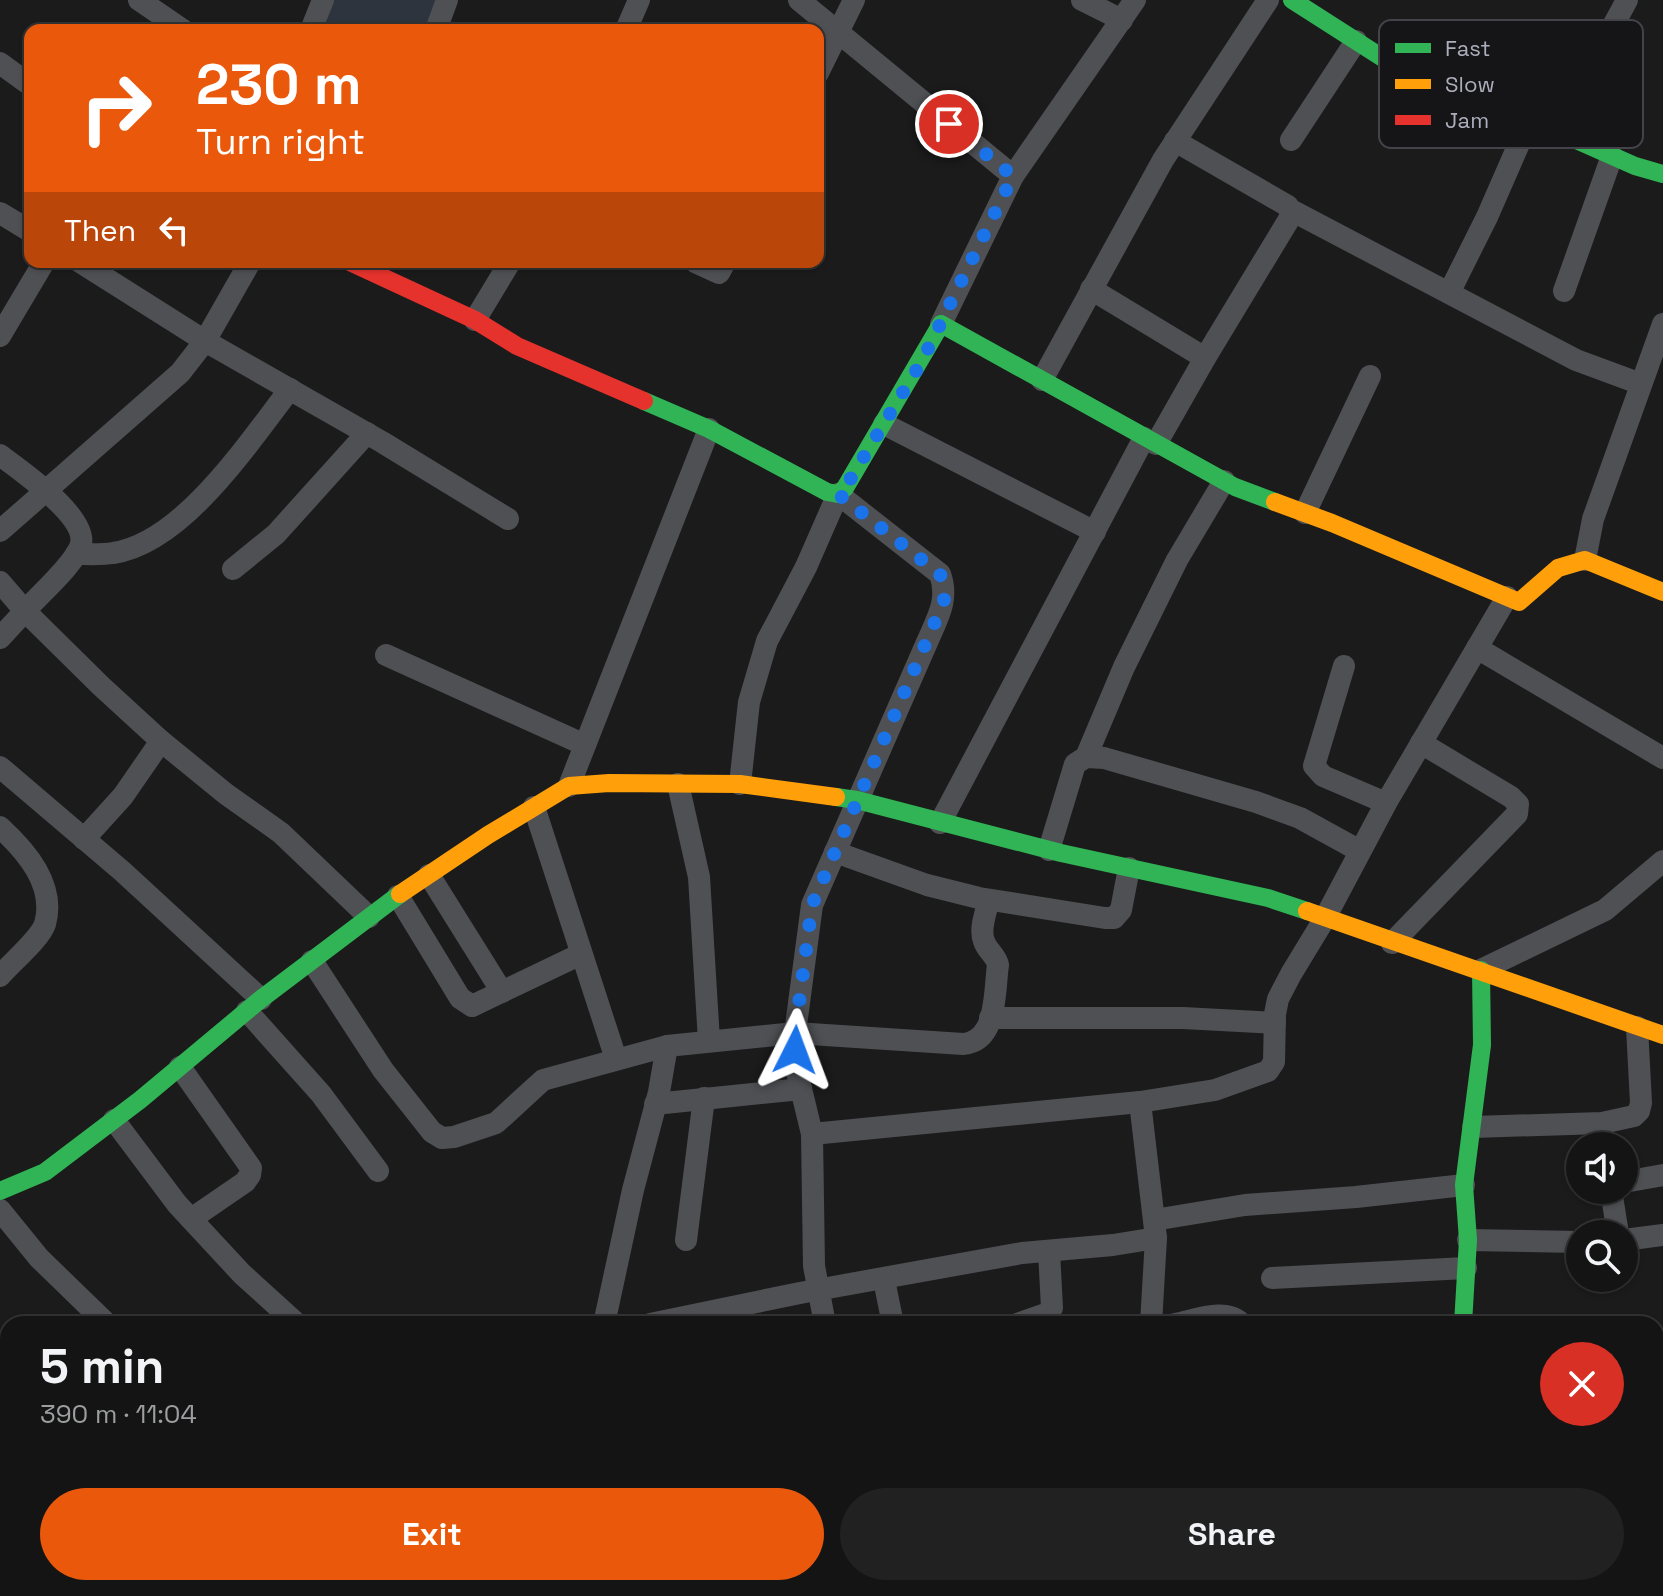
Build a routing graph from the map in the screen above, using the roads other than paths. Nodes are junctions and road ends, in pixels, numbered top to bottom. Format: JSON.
{"nodes":[{"id":1,"x":139,"y":0,"type":"edge"},
{"id":2,"x":323,"y":0,"type":"edge"},
{"id":3,"x":447,"y":0,"type":"edge"},
{"id":4,"x":639,"y":0,"type":"edge"},
{"id":5,"x":799,"y":0,"type":"edge"},
{"id":6,"x":854,"y":0,"type":"edge"},
{"id":7,"x":1082,"y":0,"type":"edge"},
{"id":8,"x":1135,"y":0,"type":"edge"},
{"id":9,"x":1268,"y":0,"type":"edge"},
{"id":10,"x":1292,"y":0,"type":"edge"},
{"id":11,"x":1627,"y":0,"type":"edge"},
{"id":12,"x":1122,"y":20,"type":"junction"},
{"id":13,"x":1616,"y":20,"type":"edge"},
{"id":14,"x":174,"y":24,"type":"edge"},
{"id":15,"x":313,"y":24,"type":"edge"},
{"id":16,"x":438,"y":24,"type":"edge"},
{"id":17,"x":629,"y":24,"type":"edge"},
{"id":18,"x":838,"y":33,"type":"junction"},
{"id":19,"x":1356,"y":41,"type":"junction"},
{"id":20,"x":1379,"y":56,"type":"edge"},
{"id":21,"x":824,"y":61,"type":"edge"},
{"id":22,"x":0,"y":63,"type":"edge"},
{"id":23,"x":24,"y":81,"type":"edge"},
{"id":24,"x":1291,"y":140,"type":"dead end"},
{"id":25,"x":1175,"y":141,"type":"junction"},
{"id":26,"x":1517,"y":148,"type":"edge"},
{"id":27,"x":1594,"y":148,"type":"edge"},
{"id":28,"x":1612,"y":156,"type":"junction"},
{"id":29,"x":1663,"y":174,"type":"edge"},
{"id":30,"x":1013,"y":176,"type":"junction"},
{"id":31,"x":1291,"y":210,"type":"junction"},
{"id":32,"x":0,"y":213,"type":"edge"},
{"id":33,"x":24,"y":227,"type":"edge"},
{"id":34,"x":40,"y":268,"type":"edge"},
{"id":35,"x":89,"y":268,"type":"edge"},
{"id":36,"x":247,"y":268,"type":"edge"},
{"id":37,"x":363,"y":268,"type":"edge"},
{"id":38,"x":506,"y":268,"type":"edge"},
{"id":39,"x":1091,"y":289,"type":"junction"},
{"id":40,"x":1564,"y":291,"type":"dead end"},
{"id":41,"x":1449,"y":293,"type":"junction"},
{"id":42,"x":475,"y":320,"type":"junction"},
{"id":43,"x":941,"y":324,"type":"junction"},
{"id":44,"x":1663,"y":324,"type":"edge"},
{"id":45,"x":0,"y":336,"type":"edge"},
{"id":46,"x":205,"y":341,"type":"junction"},
{"id":47,"x":1205,"y":358,"type":"junction"},
{"id":48,"x":1370,"y":376,"type":"dead end"},
{"id":49,"x":1042,"y":380,"type":"junction"},
{"id":50,"x":1641,"y":384,"type":"junction"},
{"id":51,"x":290,"y":389,"type":"junction"},
{"id":52,"x":884,"y":424,"type":"junction"},
{"id":53,"x":709,"y":429,"type":"junction"},
{"id":54,"x":367,"y":433,"type":"junction"},
{"id":55,"x":1150,"y":441,"type":"junction"},
{"id":56,"x":0,"y":455,"type":"edge"},
{"id":57,"x":1224,"y":481,"type":"junction"},
{"id":58,"x":47,"y":489,"type":"junction"},
{"id":59,"x":838,"y":494,"type":"junction"},
{"id":60,"x":1305,"y":513,"type":"junction"},
{"id":61,"x":508,"y":519,"type":"dead end"},
{"id":62,"x":0,"y":531,"type":"edge"},
{"id":63,"x":1095,"y":532,"type":"junction"},
{"id":64,"x":76,"y":554,"type":"junction"},
{"id":65,"x":1585,"y":560,"type":"junction"},
{"id":66,"x":233,"y":569,"type":"dead end"},
{"id":67,"x":0,"y":582,"type":"edge"},
{"id":68,"x":1663,"y":592,"type":"edge"},
{"id":69,"x":1507,"y":597,"type":"junction"},
{"id":70,"x":25,"y":611,"type":"junction"},
{"id":71,"x":0,"y":638,"type":"edge"},
{"id":72,"x":1477,"y":648,"type":"junction"},
{"id":73,"x":386,"y":655,"type":"dead end"},
{"id":74,"x":1344,"y":666,"type":"dead end"},
{"id":75,"x":161,"y":741,"type":"junction"},
{"id":76,"x":1421,"y":743,"type":"junction"},
{"id":77,"x":585,"y":745,"type":"junction"},
{"id":78,"x":1086,"y":757,"type":"junction"},
{"id":79,"x":1663,"y":758,"type":"edge"},
{"id":80,"x":0,"y":767,"type":"edge"},
{"id":81,"x":678,"y":784,"type":"junction"},
{"id":82,"x":740,"y":784,"type":"junction"},
{"id":83,"x":569,"y":786,"type":"junction"},
{"id":84,"x":857,"y":800,"type":"junction"},
{"id":85,"x":1386,"y":803,"type":"junction"},
{"id":86,"x":534,"y":807,"type":"junction"},
{"id":87,"x":940,"y":823,"type":"junction"},
{"id":88,"x":0,"y":827,"type":"edge"},
{"id":89,"x":84,"y":839,"type":"junction"},
{"id":90,"x":1049,"y":850,"type":"junction"},
{"id":91,"x":1360,"y":851,"type":"junction"},
{"id":92,"x":835,"y":852,"type":"junction"},
{"id":93,"x":1663,"y":861,"type":"edge"},
{"id":94,"x":1129,"y":868,"type":"junction"},
{"id":95,"x":429,"y":875,"type":"junction"},
{"id":96,"x":398,"y":896,"type":"junction"},
{"id":97,"x":989,"y":900,"type":"junction"},
{"id":98,"x":369,"y":917,"type":"junction"},
{"id":99,"x":1325,"y":918,"type":"junction"},
{"id":100,"x":1392,"y":943,"type":"junction"},
{"id":101,"x":581,"y":954,"type":"junction"},
{"id":102,"x":312,"y":961,"type":"junction"},
{"id":103,"x":1481,"y":970,"type":"junction"},
{"id":104,"x":0,"y":976,"type":"edge"},
{"id":105,"x":502,"y":992,"type":"junction"},
{"id":106,"x":254,"y":1005,"type":"junction"},
{"id":107,"x":990,"y":1018,"type":"junction"},
{"id":108,"x":1275,"y":1023,"type":"junction"},
{"id":109,"x":1637,"y":1027,"type":"junction"},
{"id":110,"x":795,"y":1033,"type":"junction"},
{"id":111,"x":1663,"y":1035,"type":"edge"},
{"id":112,"x":709,"y":1041,"type":"junction"},
{"id":113,"x":667,"y":1046,"type":"junction"},
{"id":114,"x":616,"y":1059,"type":"junction"},
{"id":115,"x":180,"y":1067,"type":"junction"},
{"id":116,"x":801,"y":1089,"type":"junction"},
{"id":117,"x":704,"y":1098,"type":"junction"},
{"id":118,"x":1140,"y":1102,"type":"junction"},
{"id":119,"x":655,"y":1104,"type":"junction"},
{"id":120,"x":114,"y":1120,"type":"junction"},
{"id":121,"x":1602,"y":1123,"type":"junction"},
{"id":122,"x":1473,"y":1127,"type":"junction"},
{"id":123,"x":1603,"y":1132,"type":"edge"},
{"id":124,"x":812,"y":1134,"type":"junction"},
{"id":125,"x":378,"y":1171,"type":"dead end"},
{"id":126,"x":1663,"y":1175,"type":"edge"},
{"id":127,"x":1638,"y":1179,"type":"edge"},
{"id":128,"x":1464,"y":1185,"type":"junction"},
{"id":129,"x":0,"y":1191,"type":"edge"},
{"id":130,"x":0,"y":1210,"type":"edge"},
{"id":131,"x":191,"y":1219,"type":"junction"},
{"id":132,"x":1155,"y":1229,"type":"junction"},
{"id":133,"x":1663,"y":1235,"type":"edge"},
{"id":134,"x":1638,"y":1238,"type":"edge"},
{"id":135,"x":686,"y":1240,"type":"dead end"},
{"id":136,"x":1468,"y":1240,"type":"junction"},
{"id":137,"x":1566,"y":1242,"type":"edge"},
{"id":138,"x":1049,"y":1251,"type":"junction"},
{"id":139,"x":1466,"y":1268,"type":"junction"},
{"id":140,"x":1272,"y":1278,"type":"dead end"},
{"id":141,"x":884,"y":1280,"type":"junction"},
{"id":142,"x":818,"y":1291,"type":"junction"},
{"id":143,"x":99,"y":1316,"type":"edge"},
{"id":144,"x":288,"y":1316,"type":"edge"},
{"id":145,"x":606,"y":1316,"type":"edge"},
{"id":146,"x":689,"y":1316,"type":"edge"},
{"id":147,"x":823,"y":1316,"type":"edge"},
{"id":148,"x":891,"y":1316,"type":"edge"},
{"id":149,"x":1040,"y":1316,"type":"edge"},
{"id":150,"x":1151,"y":1316,"type":"edge"},
{"id":151,"x":1463,"y":1316,"type":"edge"}],
"edges":[{"from":1,"to":14,"type":"street"},
{"from":2,"to":15,"type":"street"},
{"from":3,"to":16,"type":"street"},
{"from":4,"to":17,"type":"street"},
{"from":5,"to":18,"type":"street"},
{"from":6,"to":18,"type":"street"},
{"from":7,"to":12,"type":"street"},
{"from":8,"to":12,"type":"street"},
{"from":9,"to":25,"type":"street"},
{"from":10,"to":19,"type":"street"},
{"from":11,"to":13,"type":"street"},
{"from":12,"to":30,"type":"street"},
{"from":18,"to":21,"type":"street"},
{"from":18,"to":30,"type":"street"},
{"from":19,"to":20,"type":"street"},
{"from":19,"to":24,"type":"street"},
{"from":22,"to":23,"type":"street"},
{"from":25,"to":31,"type":"street"},
{"from":25,"to":39,"type":"street"},
{"from":26,"to":41,"type":"street"},
{"from":27,"to":28,"type":"street"},
{"from":28,"to":29,"type":"street"},
{"from":28,"to":40,"type":"street"},
{"from":30,"to":43,"type":"street"},
{"from":31,"to":41,"type":"street"},
{"from":31,"to":47,"type":"street"},
{"from":32,"to":33,"type":"street"},
{"from":34,"to":45,"type":"street"},
{"from":35,"to":46,"type":"street"},
{"from":36,"to":46,"type":"street"},
{"from":37,"to":42,"type":"street"},
{"from":38,"to":42,"type":"street"},
{"from":39,"to":47,"type":"street"},
{"from":39,"to":49,"type":"street"},
{"from":41,"to":50,"type":"street"},
{"from":42,"to":53,"type":"street"},
{"from":43,"to":49,"type":"street"},
{"from":43,"to":52,"type":"street"},
{"from":44,"to":50,"type":"street"},
{"from":46,"to":51,"type":"street"},
{"from":46,"to":58,"type":"street"},
{"from":47,"to":55,"type":"street"},
{"from":48,"to":60,"type":"street"},
{"from":49,"to":55,"type":"street"},
{"from":50,"to":65,"type":"street"},
{"from":51,"to":54,"type":"street"},
{"from":51,"to":64,"type":"street"},
{"from":52,"to":59,"type":"street"},
{"from":52,"to":63,"type":"street"},
{"from":53,"to":59,"type":"street"},
{"from":53,"to":77,"type":"street"},
{"from":54,"to":61,"type":"street"},
{"from":54,"to":66,"type":"street"},
{"from":55,"to":57,"type":"street"},
{"from":55,"to":63,"type":"street"},
{"from":56,"to":58,"type":"street"},
{"from":57,"to":60,"type":"street"},
{"from":57,"to":78,"type":"street"},
{"from":58,"to":62,"type":"street"},
{"from":58,"to":64,"type":"street"},
{"from":59,"to":82,"type":"street"},
{"from":59,"to":84,"type":"street"},
{"from":60,"to":69,"type":"street"},
{"from":63,"to":87,"type":"street"},
{"from":64,"to":70,"type":"street"},
{"from":65,"to":68,"type":"street"},
{"from":65,"to":69,"type":"street"},
{"from":67,"to":70,"type":"street"},
{"from":69,"to":72,"type":"street"},
{"from":70,"to":71,"type":"street"},
{"from":70,"to":75,"type":"street"},
{"from":72,"to":76,"type":"street"},
{"from":72,"to":79,"type":"street"},
{"from":73,"to":77,"type":"street"},
{"from":74,"to":85,"type":"street"},
{"from":75,"to":89,"type":"street"},
{"from":75,"to":98,"type":"street"},
{"from":76,"to":85,"type":"street"},
{"from":76,"to":100,"type":"street"},
{"from":77,"to":83,"type":"street"},
{"from":78,"to":90,"type":"street"},
{"from":78,"to":91,"type":"street"},
{"from":80,"to":89,"type":"street"},
{"from":81,"to":82,"type":"street"},
{"from":81,"to":83,"type":"street"},
{"from":81,"to":112,"type":"street"},
{"from":82,"to":84,"type":"street"},
{"from":83,"to":86,"type":"street"},
{"from":84,"to":87,"type":"street"},
{"from":84,"to":92,"type":"street"},
{"from":85,"to":91,"type":"street"},
{"from":86,"to":95,"type":"street"},
{"from":86,"to":101,"type":"street"},
{"from":87,"to":90,"type":"street"},
{"from":88,"to":104,"type":"street"},
{"from":89,"to":106,"type":"street"},
{"from":90,"to":94,"type":"street"},
{"from":91,"to":99,"type":"street"},
{"from":92,"to":97,"type":"street"},
{"from":92,"to":110,"type":"street"},
{"from":93,"to":103,"type":"street"},
{"from":94,"to":97,"type":"street"},
{"from":94,"to":99,"type":"street"},
{"from":95,"to":96,"type":"street"},
{"from":95,"to":105,"type":"street"},
{"from":96,"to":98,"type":"street"},
{"from":96,"to":105,"type":"street"},
{"from":97,"to":107,"type":"street"},
{"from":98,"to":102,"type":"street"},
{"from":99,"to":100,"type":"street"},
{"from":99,"to":108,"type":"street"},
{"from":100,"to":103,"type":"street"},
{"from":101,"to":105,"type":"street"},
{"from":101,"to":114,"type":"street"},
{"from":102,"to":106,"type":"street"},
{"from":102,"to":114,"type":"street"},
{"from":103,"to":109,"type":"street"},
{"from":103,"to":122,"type":"street"},
{"from":106,"to":115,"type":"street"},
{"from":106,"to":125,"type":"street"},
{"from":107,"to":108,"type":"street"},
{"from":107,"to":110,"type":"street"},
{"from":108,"to":118,"type":"street"},
{"from":109,"to":111,"type":"street"},
{"from":109,"to":121,"type":"street"},
{"from":110,"to":112,"type":"street"},
{"from":110,"to":116,"type":"street"},
{"from":112,"to":113,"type":"street"},
{"from":113,"to":114,"type":"street"},
{"from":113,"to":119,"type":"street"},
{"from":115,"to":120,"type":"street"},
{"from":115,"to":131,"type":"street"},
{"from":116,"to":117,"type":"street"},
{"from":116,"to":124,"type":"street"},
{"from":117,"to":119,"type":"street"},
{"from":117,"to":135,"type":"street"},
{"from":118,"to":124,"type":"street"},
{"from":118,"to":132,"type":"street"},
{"from":119,"to":145,"type":"street"},
{"from":120,"to":129,"type":"street"},
{"from":120,"to":131,"type":"street"},
{"from":121,"to":122,"type":"street"},
{"from":121,"to":123,"type":"street"},
{"from":122,"to":128,"type":"street"},
{"from":124,"to":142,"type":"street"},
{"from":126,"to":127,"type":"street"},
{"from":128,"to":132,"type":"street"},
{"from":128,"to":136,"type":"street"},
{"from":130,"to":143,"type":"street"},
{"from":131,"to":144,"type":"street"},
{"from":132,"to":138,"type":"street"},
{"from":132,"to":150,"type":"street"},
{"from":133,"to":134,"type":"street"},
{"from":136,"to":137,"type":"street"},
{"from":136,"to":139,"type":"street"},
{"from":138,"to":141,"type":"street"},
{"from":138,"to":149,"type":"street"},
{"from":139,"to":140,"type":"street"},
{"from":139,"to":151,"type":"street"},
{"from":141,"to":142,"type":"street"},
{"from":141,"to":148,"type":"street"},
{"from":142,"to":146,"type":"street"},
{"from":142,"to":147,"type":"street"}]}
